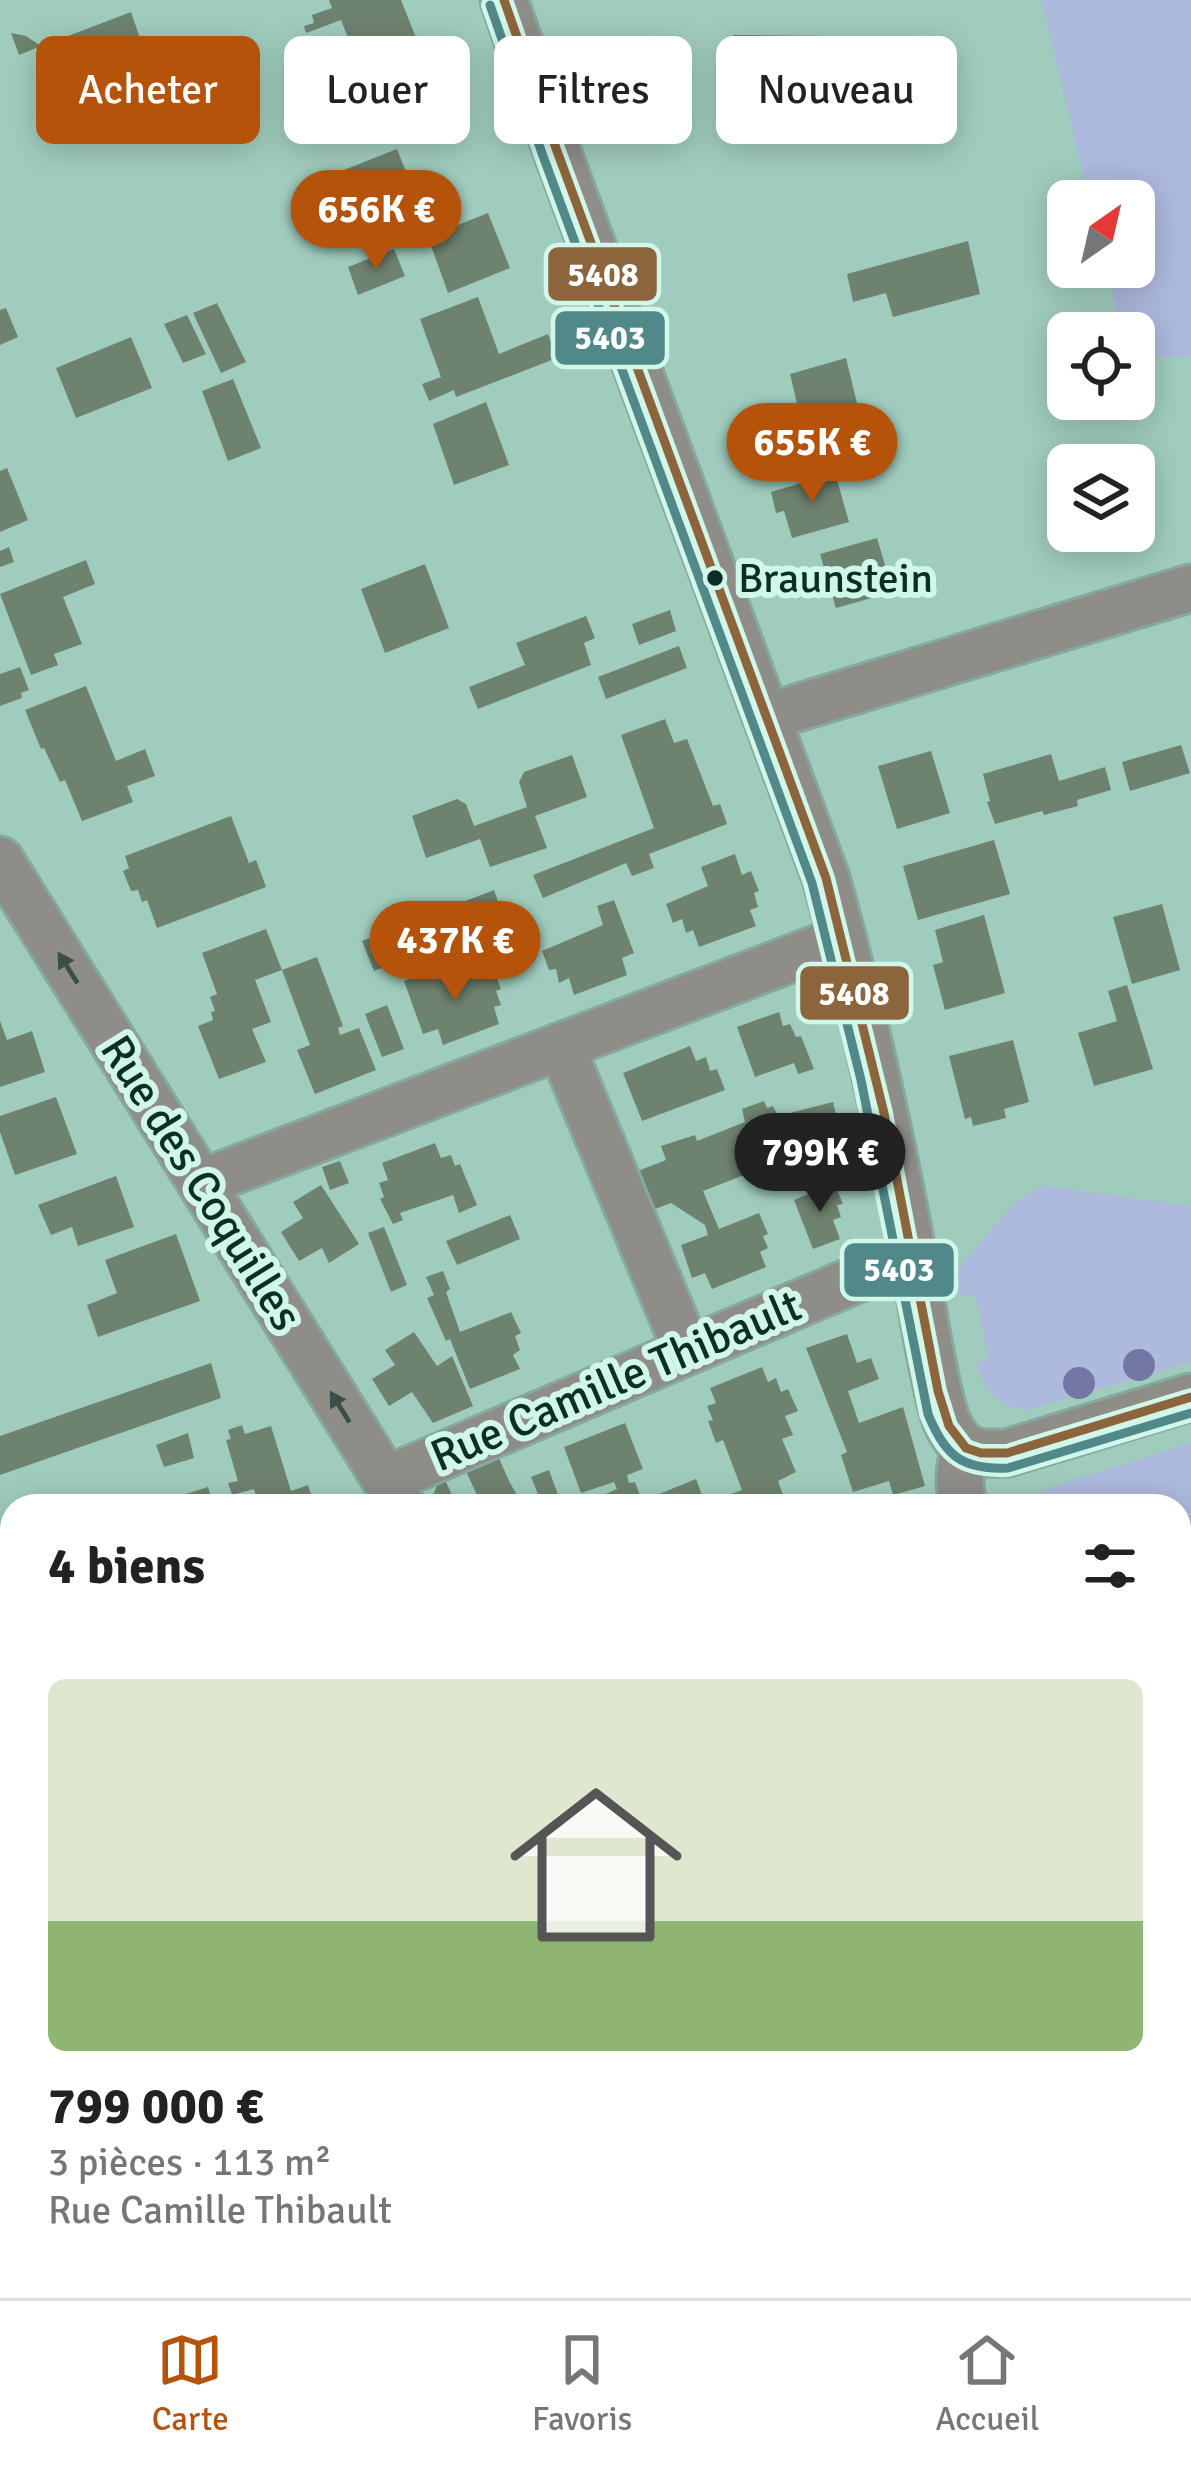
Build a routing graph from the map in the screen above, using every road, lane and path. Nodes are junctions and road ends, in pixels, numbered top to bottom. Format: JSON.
{"nodes":[{"id":1,"x":504,"y":0,"type":"edge"},
{"id":2,"x":1191,"y":588,"type":"edge"},
{"id":3,"x":767,"y":717,"type":"junction"},
{"id":4,"x":0,"y":860,"type":"edge"},
{"id":5,"x":843,"y":939,"type":"junction"},
{"id":6,"x":561,"y":1046,"type":"junction"},
{"id":7,"x":201,"y":1183,"type":"junction"},
{"id":8,"x":913,"y":1255,"type":"junction"},
{"id":9,"x":687,"y":1351,"type":"junction"},
{"id":10,"x":1191,"y":1397,"type":"edge"},
{"id":11,"x":966,"y":1448,"type":"junction"},
{"id":12,"x":394,"y":1493,"type":"edge"},
{"id":13,"x":961,"y":1494,"type":"edge"}],
"edges":[{"from":1,"to":3,"type":"street"},
{"from":2,"to":3,"type":"street"},
{"from":3,"to":5,"type":"street"},
{"from":7,"to":4,"type":"street","name":"Rue des Coquilles","one_way":true},
{"from":5,"to":6,"type":"street"},
{"from":5,"to":8,"type":"street"},
{"from":6,"to":7,"type":"street"},
{"from":6,"to":9,"type":"street"},
{"from":12,"to":7,"type":"street","name":"Rue des Coquilles","one_way":true},
{"from":8,"to":9,"type":"street","name":"Rue Camille Thibault"},
{"from":8,"to":11,"type":"street"},
{"from":9,"to":12,"type":"street","name":"Rue Camille Thibault"},
{"from":10,"to":11,"type":"street"},
{"from":11,"to":13,"type":"street"}]}
